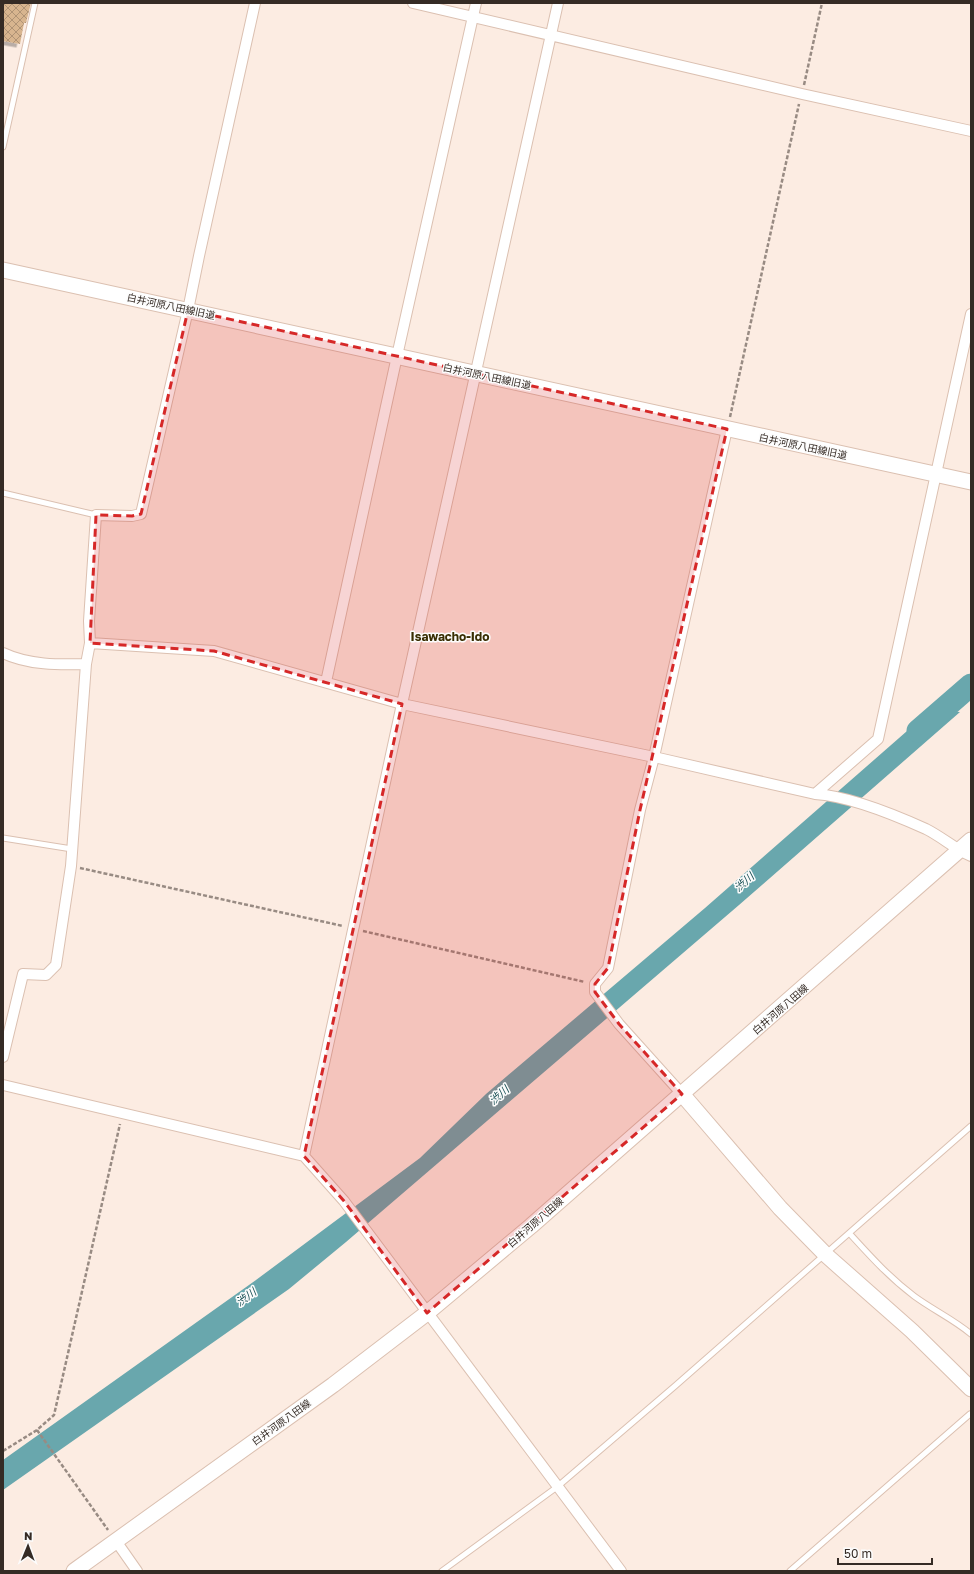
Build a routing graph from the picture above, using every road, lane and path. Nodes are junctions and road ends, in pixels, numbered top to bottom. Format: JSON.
{"nodes":[{"id":1,"x":35,"y":3,"type":"edge"},
{"id":2,"x":255,"y":3,"type":"edge"},
{"id":3,"x":413,"y":3,"type":"edge"},
{"id":4,"x":476,"y":3,"type":"edge"},
{"id":5,"x":558,"y":3,"type":"edge"},
{"id":6,"x":822,"y":3,"type":"edge"},
{"id":7,"x":473,"y":18,"type":"junction"},
{"id":8,"x":551,"y":35,"type":"junction"},
{"id":9,"x":802,"y":94,"type":"junction"},
{"id":10,"x":971,"y":131,"type":"edge"},
{"id":11,"x":3,"y":147,"type":"edge"},
{"id":12,"x":3,"y":270,"type":"edge"},
{"id":13,"x":188,"y":310,"type":"junction"},
{"id":14,"x":971,"y":314,"type":"edge"},
{"id":15,"x":397,"y":356,"type":"junction"},
{"id":16,"x":476,"y":373,"type":"junction"},
{"id":17,"x":727,"y":429,"type":"junction"},
{"id":18,"x":936,"y":474,"type":"junction"},
{"id":19,"x":971,"y":482,"type":"edge"},
{"id":20,"x":3,"y":493,"type":"edge"},
{"id":21,"x":96,"y":514,"type":"junction"},
{"id":22,"x":90,"y":643,"type":"junction"},
{"id":23,"x":3,"y":653,"type":"edge"},
{"id":24,"x":86,"y":664,"type":"junction"},
{"id":25,"x":326,"y":682,"type":"junction"},
{"id":26,"x":402,"y":704,"type":"junction"},
{"id":27,"x":654,"y":757,"type":"junction"},
{"id":28,"x":815,"y":794,"type":"junction"},
{"id":29,"x":3,"y":838,"type":"edge"},
{"id":30,"x":971,"y":840,"type":"edge"},
{"id":31,"x":72,"y":850,"type":"junction"},
{"id":32,"x":965,"y":853,"type":"edge"},
{"id":33,"x":70,"y":866,"type":"junction"},
{"id":34,"x":354,"y":928,"type":"junction"},
{"id":35,"x":595,"y":988,"type":"junction"},
{"id":36,"x":3,"y":1057,"type":"edge"},
{"id":37,"x":3,"y":1085,"type":"edge"},
{"id":38,"x":682,"y":1094,"type":"junction"},
{"id":39,"x":122,"y":1114,"type":"junction"},
{"id":40,"x":971,"y":1126,"type":"edge"},
{"id":41,"x":304,"y":1156,"type":"junction"},
{"id":42,"x":850,"y":1234,"type":"junction"},
{"id":43,"x":826,"y":1255,"type":"junction"},
{"id":44,"x":427,"y":1313,"type":"junction"},
{"id":45,"x":971,"y":1334,"type":"edge"},
{"id":46,"x":971,"y":1389,"type":"edge"},
{"id":47,"x":970,"y":1414,"type":"edge"},
{"id":48,"x":38,"y":1431,"type":"junction"},
{"id":49,"x":3,"y":1451,"type":"edge"},
{"id":50,"x":557,"y":1487,"type":"junction"},
{"id":51,"x":116,"y":1541,"type":"junction"},
{"id":52,"x":74,"y":1571,"type":"edge"},
{"id":53,"x":137,"y":1571,"type":"edge"},
{"id":54,"x":442,"y":1571,"type":"edge"},
{"id":55,"x":621,"y":1571,"type":"edge"},
{"id":56,"x":790,"y":1571,"type":"edge"}],
"edges":[{"from":1,"to":11,"type":"lane"},
{"from":2,"to":13,"type":"street"},
{"from":3,"to":7,"type":"street"},
{"from":4,"to":7,"type":"street"},
{"from":5,"to":8,"type":"street"},
{"from":6,"to":9,"type":"path"},
{"from":7,"to":8,"type":"street"},
{"from":7,"to":15,"type":"street"},
{"from":8,"to":9,"type":"street"},
{"from":8,"to":16,"type":"street"},
{"from":9,"to":10,"type":"street"},
{"from":9,"to":17,"type":"path"},
{"from":12,"to":13,"type":"street","name":"白井河原八田線旧道"},
{"from":13,"to":15,"type":"street","name":"白井河原八田線旧道"},
{"from":13,"to":21,"type":"street"},
{"from":14,"to":18,"type":"street"},
{"from":15,"to":16,"type":"street","name":"白井河原八田線旧道"},
{"from":15,"to":25,"type":"street"},
{"from":16,"to":17,"type":"street","name":"白井河原八田線旧道"},
{"from":16,"to":26,"type":"street"},
{"from":17,"to":18,"type":"street","name":"白井河原八田線旧道"},
{"from":17,"to":27,"type":"street"},
{"from":18,"to":19,"type":"street","name":"白井河原八田線旧道"},
{"from":18,"to":28,"type":"street"},
{"from":20,"to":21,"type":"lane"},
{"from":21,"to":22,"type":"street"},
{"from":22,"to":24,"type":"street"},
{"from":22,"to":25,"type":"street"},
{"from":23,"to":24,"type":"street"},
{"from":24,"to":31,"type":"street"},
{"from":25,"to":26,"type":"street"},
{"from":26,"to":27,"type":"street"},
{"from":26,"to":34,"type":"street"},
{"from":27,"to":28,"type":"street"},
{"from":27,"to":35,"type":"street"},
{"from":28,"to":32,"type":"street"},
{"from":29,"to":31,"type":"lane"},
{"from":30,"to":32,"type":"street","name":"白井河原八田線"},
{"from":31,"to":33,"type":"street"},
{"from":32,"to":38,"type":"street","name":"白井河原八田線"},
{"from":33,"to":34,"type":"path"},
{"from":33,"to":36,"type":"street"},
{"from":34,"to":35,"type":"path"},
{"from":34,"to":41,"type":"street"},
{"from":35,"to":38,"type":"street"},
{"from":37,"to":39,"type":"street"},
{"from":38,"to":43,"type":"street"},
{"from":38,"to":44,"type":"street","name":"白井河原八田線"},
{"from":39,"to":41,"type":"street"},
{"from":39,"to":48,"type":"path"},
{"from":40,"to":42,"type":"lane"},
{"from":41,"to":44,"type":"street"},
{"from":42,"to":43,"type":"lane"},
{"from":42,"to":45,"type":"lane"},
{"from":43,"to":46,"type":"street"},
{"from":43,"to":50,"type":"lane"},
{"from":44,"to":50,"type":"street"},
{"from":44,"to":51,"type":"street","name":"白井河原八田線"},
{"from":47,"to":56,"type":"lane"},
{"from":48,"to":49,"type":"path"},
{"from":48,"to":51,"type":"path"},
{"from":50,"to":54,"type":"lane"},
{"from":50,"to":55,"type":"street"},
{"from":51,"to":52,"type":"street","name":"白井河原八田線"},
{"from":51,"to":53,"type":"street"}]}
